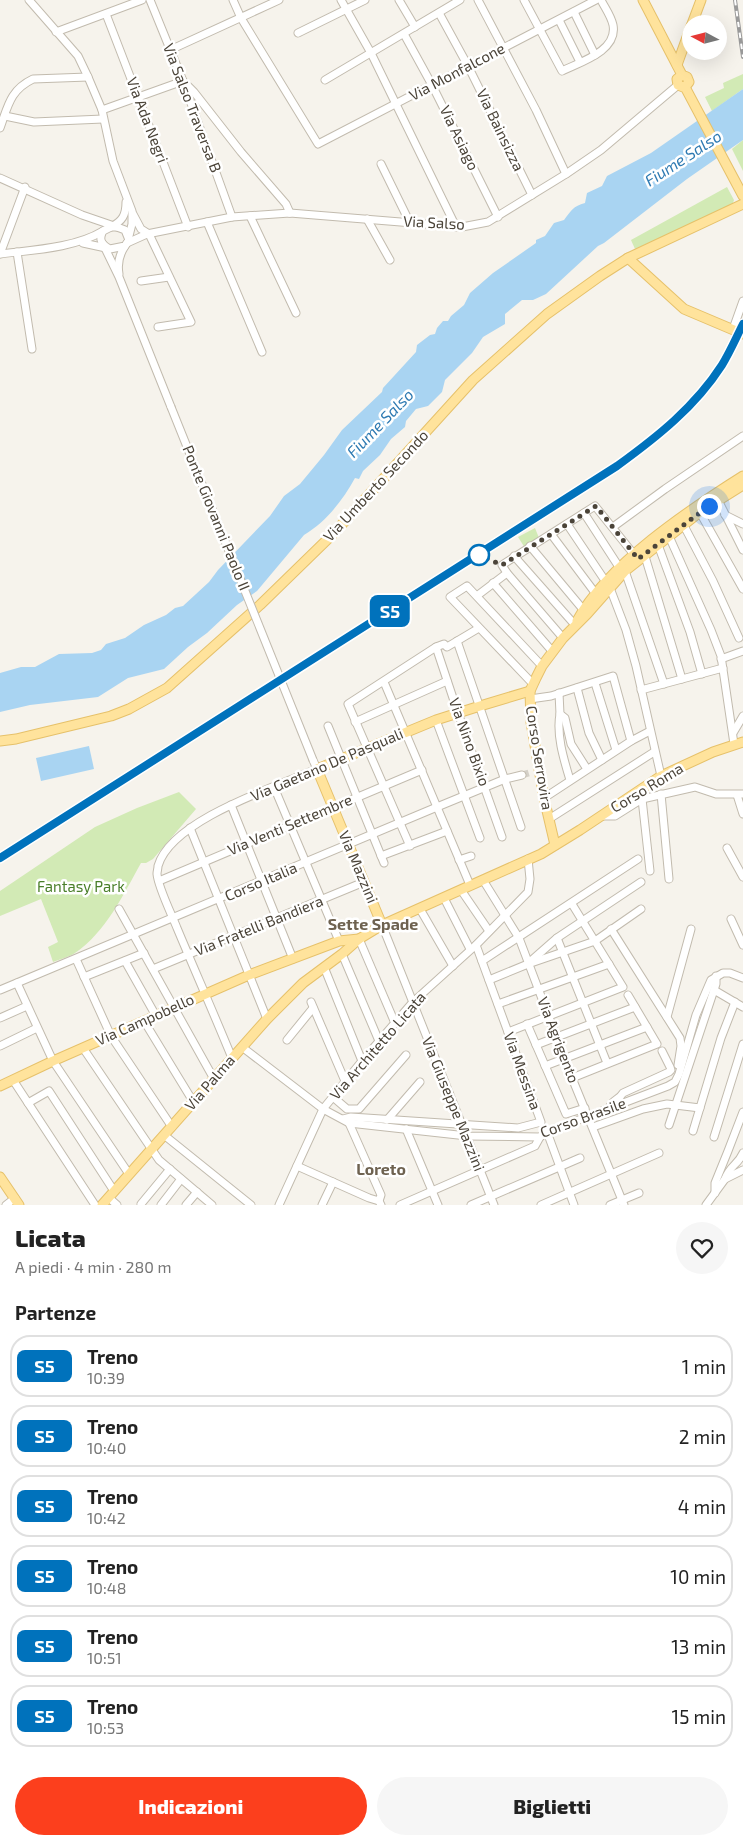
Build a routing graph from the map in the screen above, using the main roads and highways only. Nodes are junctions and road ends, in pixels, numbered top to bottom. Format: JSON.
{"nodes":[{"id":1,"x":644,"y":0,"type":"edge"},
{"id":2,"x":701,"y":0,"type":"edge"},
{"id":3,"x":696,"y":15,"type":"edge"},
{"id":4,"x":682,"y":51,"type":"edge"},
{"id":5,"x":677,"y":64,"type":"junction"},
{"id":6,"x":743,"y":196,"type":"edge"},
{"id":7,"x":743,"y":204,"type":"edge"},
{"id":8,"x":628,"y":258,"type":"junction"},
{"id":9,"x":743,"y":334,"type":"edge"},
{"id":10,"x":743,"y":476,"type":"edge"},
{"id":11,"x":743,"y":485,"type":"edge"},
{"id":12,"x":716,"y":497,"type":"junction"},
{"id":13,"x":608,"y":585,"type":"junction"},
{"id":14,"x":585,"y":612,"type":"junction"},
{"id":15,"x":531,"y":691,"type":"junction"},
{"id":16,"x":0,"y":741,"type":"edge"},
{"id":17,"x":739,"y":743,"type":"edge"},
{"id":18,"x":317,"y":769,"type":"joint"},
{"id":19,"x":555,"y":845,"type":"junction"},
{"id":20,"x":382,"y":925,"type":"junction"},
{"id":21,"x":359,"y":938,"type":"junction"},
{"id":22,"x":0,"y":1086,"type":"edge"},
{"id":23,"x":1,"y":1180,"type":"edge"},
{"id":24,"x":108,"y":1198,"type":"edge"},
{"id":25,"x":17,"y":1202,"type":"edge"}],
"edges":[{"from":1,"to":5,"type":"main road"},
{"from":2,"to":3,"type":"main road"},
{"from":4,"to":5,"type":"main road"},
{"from":5,"to":6,"type":"main road"},
{"from":7,"to":8,"type":"main road","name":"Via Umberto Secondo"},
{"from":8,"to":9,"type":"main road"},
{"from":8,"to":16,"type":"main road","name":"Via Umberto Secondo"},
{"from":10,"to":12,"type":"main road","name":"Corso Serrovira"},
{"from":11,"to":12,"type":"main road","name":"Corso Serrovira"},
{"from":12,"to":13,"type":"main road","name":"Corso Serrovira"},
{"from":13,"to":14,"type":"main road","name":"Corso Serrovira"},
{"from":13,"to":14,"type":"main road","name":"Corso Serrovira"},
{"from":14,"to":15,"type":"main road","name":"Corso Serrovira"},
{"from":15,"to":18,"type":"main road","name":"Via Gaetano De Pasquali"},
{"from":15,"to":19,"type":"main road","name":"Corso Serrovira"},
{"from":17,"to":19,"type":"main road","name":"Corso Roma"},
{"from":18,"to":20,"type":"main road","name":"Via Mazzini"},
{"from":19,"to":20,"type":"main road","name":"Corso Roma"},
{"from":20,"to":21,"type":"main road","name":"Corso Roma"},
{"from":21,"to":22,"type":"main road","name":"Via Campobello"},
{"from":21,"to":24,"type":"main road","name":"Via Palma"},
{"from":23,"to":25,"type":"main road"}]}
